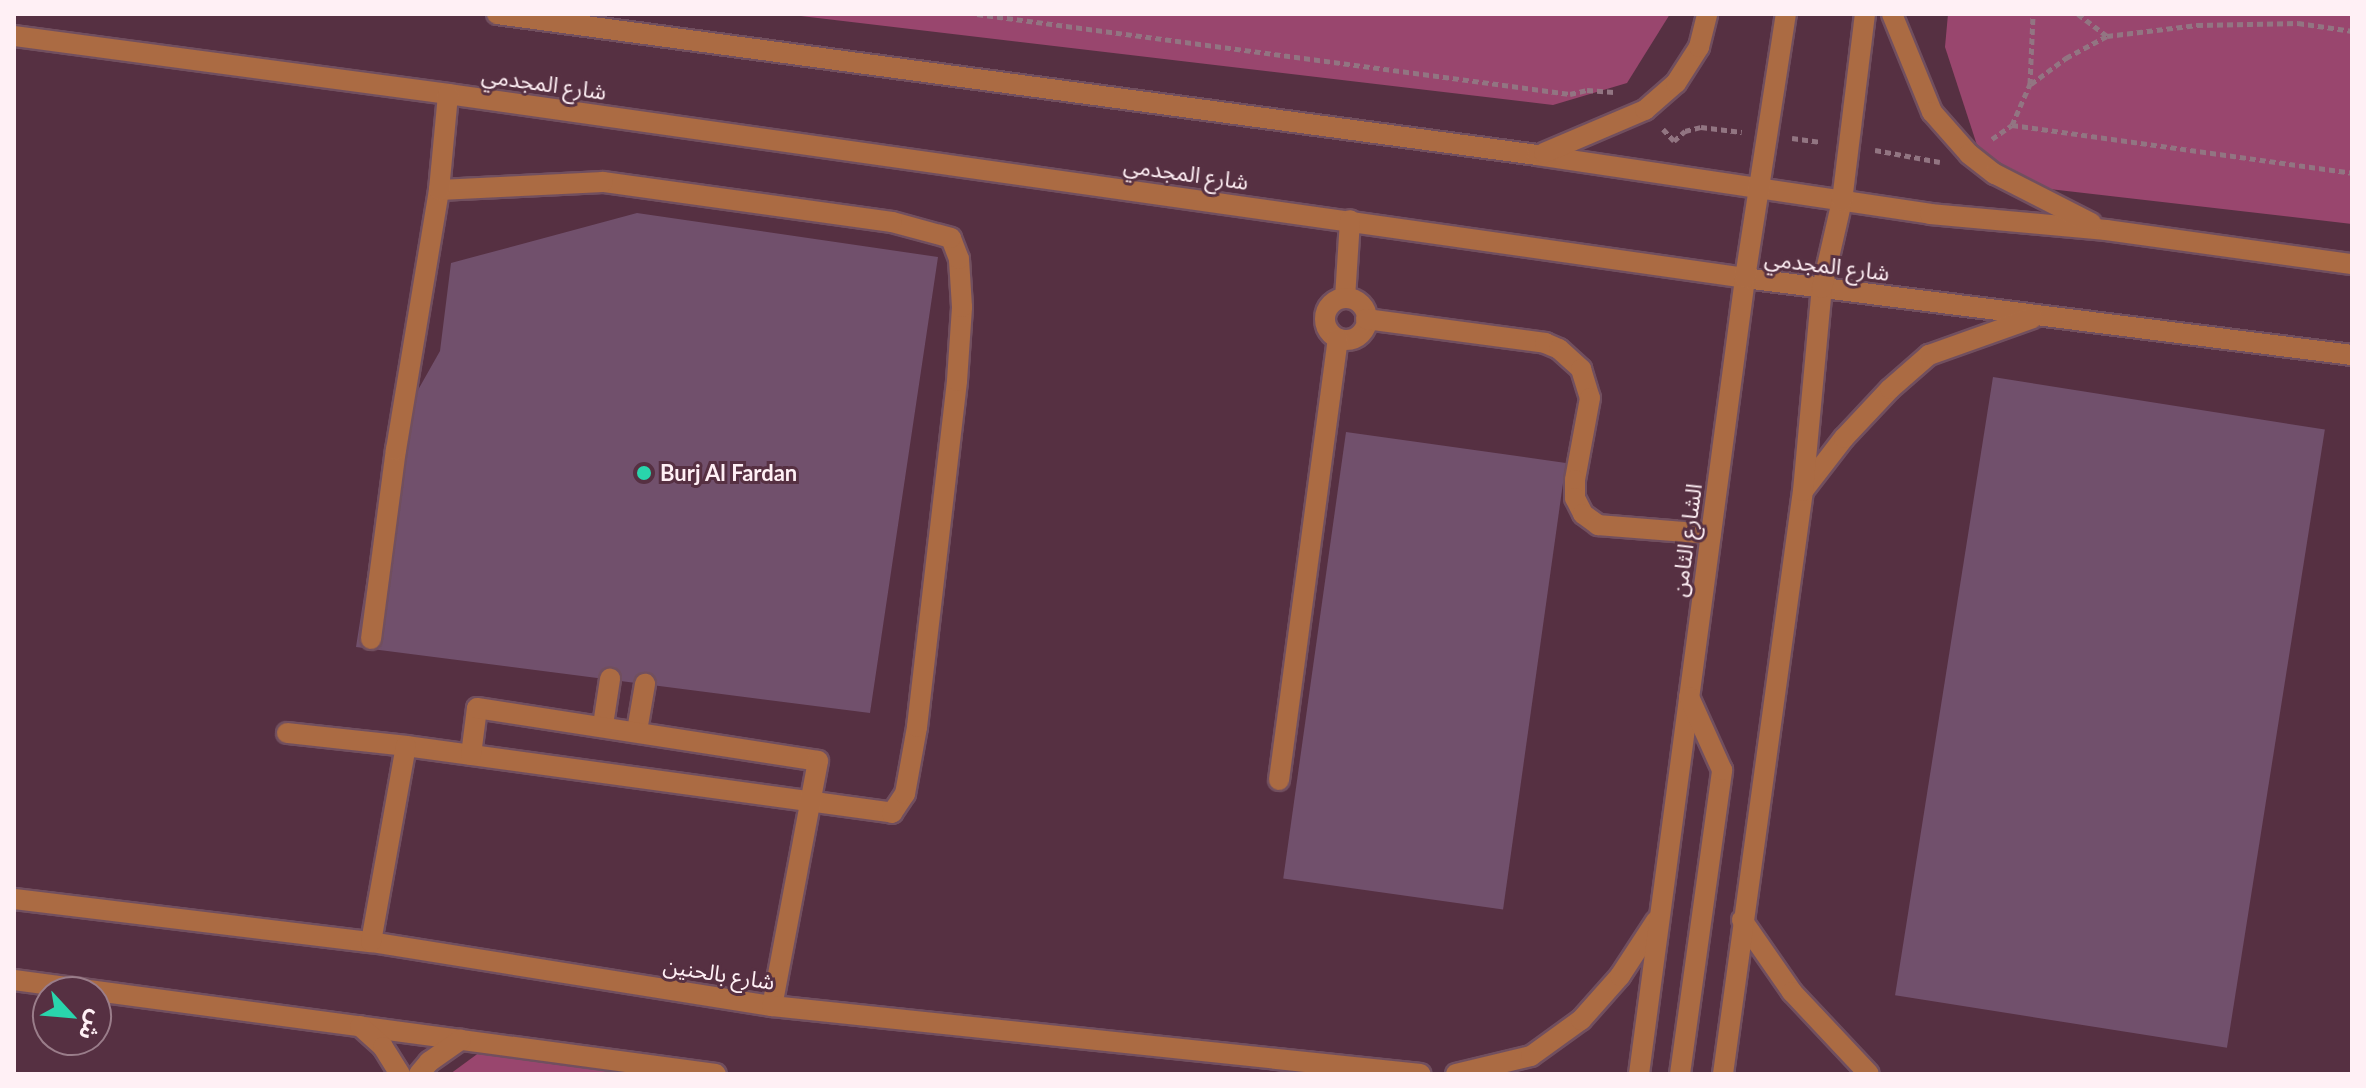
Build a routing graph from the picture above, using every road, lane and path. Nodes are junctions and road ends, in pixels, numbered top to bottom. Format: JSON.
{"nodes":[{"id":1,"x":497,"y":14,"type":"edge"},
{"id":2,"x":977,"y":14,"type":"edge"},
{"id":3,"x":1707,"y":14,"type":"edge"},
{"id":4,"x":1786,"y":14,"type":"edge"},
{"id":5,"x":1865,"y":14,"type":"edge"},
{"id":6,"x":1892,"y":14,"type":"edge"},
{"id":7,"x":2033,"y":14,"type":"edge"},
{"id":8,"x":2078,"y":14,"type":"edge"},
{"id":9,"x":2352,"y":31,"type":"edge"},
{"id":10,"x":14,"y":36,"type":"edge"},
{"id":11,"x":2107,"y":36,"type":"junction"},
{"id":12,"x":2030,"y":84,"type":"junction"},
{"id":13,"x":448,"y":94,"type":"junction"},
{"id":14,"x":1645,"y":110,"type":"junction"},
{"id":15,"x":2012,"y":125,"type":"junction"},
{"id":16,"x":1767,"y":135,"type":"junction"},
{"id":17,"x":1850,"y":145,"type":"junction"},
{"id":18,"x":1969,"y":154,"type":"junction"},
{"id":19,"x":1537,"y":155,"type":"junction"},
{"id":20,"x":2352,"y":173,"type":"edge"},
{"id":21,"x":1760,"y":187,"type":"junction"},
{"id":22,"x":439,"y":190,"type":"junction"},
{"id":23,"x":1842,"y":201,"type":"junction"},
{"id":24,"x":1350,"y":220,"type":"junction"},
{"id":25,"x":2106,"y":230,"type":"junction"},
{"id":26,"x":2352,"y":264,"type":"edge"},
{"id":27,"x":1745,"y":278,"type":"junction"},
{"id":28,"x":1822,"y":288,"type":"junction"},
{"id":29,"x":1345,"y":298,"type":"junction"},
{"id":30,"x":2036,"y":317,"type":"junction"},
{"id":31,"x":1366,"y":319,"type":"junction"},
{"id":32,"x":1338,"y":339,"type":"junction"},
{"id":33,"x":2352,"y":355,"type":"edge"},
{"id":34,"x":1803,"y":491,"type":"junction"},
{"id":35,"x":1711,"y":534,"type":"junction"},
{"id":36,"x":371,"y":639,"type":"dead end"},
{"id":37,"x":610,"y":679,"type":"dead end"},
{"id":38,"x":645,"y":684,"type":"dead end"},
{"id":39,"x":1689,"y":697,"type":"junction"},
{"id":40,"x":603,"y":725,"type":"junction"},
{"id":41,"x":637,"y":731,"type":"junction"},
{"id":42,"x":287,"y":733,"type":"dead end"},
{"id":43,"x":406,"y":746,"type":"junction"},
{"id":44,"x":471,"y":755,"type":"junction"},
{"id":45,"x":1279,"y":780,"type":"dead end"},
{"id":46,"x":810,"y":803,"type":"junction"},
{"id":47,"x":14,"y":899,"type":"edge"},
{"id":48,"x":1660,"y":914,"type":"junction"},
{"id":49,"x":1742,"y":920,"type":"junction"},
{"id":50,"x":371,"y":942,"type":"junction"},
{"id":51,"x":14,"y":980,"type":"edge"},
{"id":52,"x":772,"y":1006,"type":"junction"},
{"id":53,"x":360,"y":1026,"type":"junction"},
{"id":54,"x":461,"y":1040,"type":"junction"},
{"id":55,"x":674,"y":1070,"type":"edge"},
{"id":56,"x":400,"y":1074,"type":"edge"},
{"id":57,"x":419,"y":1074,"type":"edge"},
{"id":58,"x":716,"y":1074,"type":"edge"},
{"id":59,"x":1420,"y":1074,"type":"edge"},
{"id":60,"x":1456,"y":1074,"type":"edge"},
{"id":61,"x":1639,"y":1074,"type":"edge"},
{"id":62,"x":1680,"y":1074,"type":"edge"},
{"id":63,"x":1723,"y":1074,"type":"edge"},
{"id":64,"x":1869,"y":1074,"type":"edge"}],
"edges":[{"from":1,"to":19,"type":"street"},
{"from":2,"to":14,"type":"path"},
{"from":3,"to":14,"type":"street"},
{"from":4,"to":16,"type":"street","name":"الشارع الثامن"},
{"from":5,"to":17,"type":"street"},
{"from":6,"to":18,"type":"street"},
{"from":7,"to":12,"type":"path"},
{"from":8,"to":11,"type":"path"},
{"from":9,"to":11,"type":"path"},
{"from":10,"to":13,"type":"street","name":"شارع المجدمي"},
{"from":11,"to":12,"type":"path"},
{"from":12,"to":15,"type":"path"},
{"from":13,"to":22,"type":"street"},
{"from":13,"to":24,"type":"street","name":"شارع المجدمي"},
{"from":14,"to":16,"type":"path"},
{"from":14,"to":19,"type":"street"},
{"from":15,"to":18,"type":"path"},
{"from":15,"to":20,"type":"path"},
{"from":16,"to":17,"type":"path"},
{"from":16,"to":21,"type":"street","name":"الشارع الثامن"},
{"from":17,"to":18,"type":"path"},
{"from":17,"to":23,"type":"street"},
{"from":18,"to":25,"type":"street"},
{"from":19,"to":21,"type":"street"},
{"from":21,"to":23,"type":"street"},
{"from":21,"to":27,"type":"street","name":"الشارع الثامن"},
{"from":22,"to":36,"type":"street"},
{"from":22,"to":46,"type":"street"},
{"from":23,"to":25,"type":"street"},
{"from":23,"to":28,"type":"street"},
{"from":24,"to":27,"type":"street","name":"شارع المجدمي"},
{"from":24,"to":29,"type":"street"},
{"from":25,"to":26,"type":"street"},
{"from":27,"to":28,"type":"street","name":"شارع المجدمي"},
{"from":27,"to":35,"type":"street","name":"الشارع الثامن"},
{"from":28,"to":30,"type":"street","name":"شارع المجدمي"},
{"from":28,"to":34,"type":"street"},
{"from":29,"to":31,"type":"street"},
{"from":29,"to":32,"type":"street"},
{"from":30,"to":33,"type":"street","name":"شارع المجدمي"},
{"from":30,"to":34,"type":"street"},
{"from":31,"to":32,"type":"street"},
{"from":31,"to":35,"type":"street"},
{"from":32,"to":45,"type":"street"},
{"from":34,"to":49,"type":"street"},
{"from":35,"to":39,"type":"street","name":"الشارع الثامن"},
{"from":37,"to":40,"type":"street"},
{"from":38,"to":41,"type":"street"},
{"from":39,"to":48,"type":"street","name":"الشارع الثامن"},
{"from":39,"to":62,"type":"street"},
{"from":40,"to":41,"type":"street"},
{"from":40,"to":44,"type":"street"},
{"from":41,"to":46,"type":"street"},
{"from":42,"to":43,"type":"street"},
{"from":43,"to":44,"type":"street"},
{"from":43,"to":50,"type":"street"},
{"from":44,"to":46,"type":"street"},
{"from":46,"to":52,"type":"street"},
{"from":47,"to":50,"type":"street","name":"شارع بالحنين"},
{"from":48,"to":60,"type":"street"},
{"from":48,"to":61,"type":"street","name":"الشارع الثامن"},
{"from":49,"to":63,"type":"street"},
{"from":49,"to":64,"type":"street"},
{"from":50,"to":52,"type":"street","name":"شارع بالحنين"},
{"from":51,"to":53,"type":"street"},
{"from":52,"to":59,"type":"street","name":"شارع بالحنين"},
{"from":53,"to":54,"type":"street"},
{"from":53,"to":56,"type":"street"},
{"from":54,"to":55,"type":"street"},
{"from":54,"to":57,"type":"street"},
{"from":55,"to":58,"type":"street"}]}
